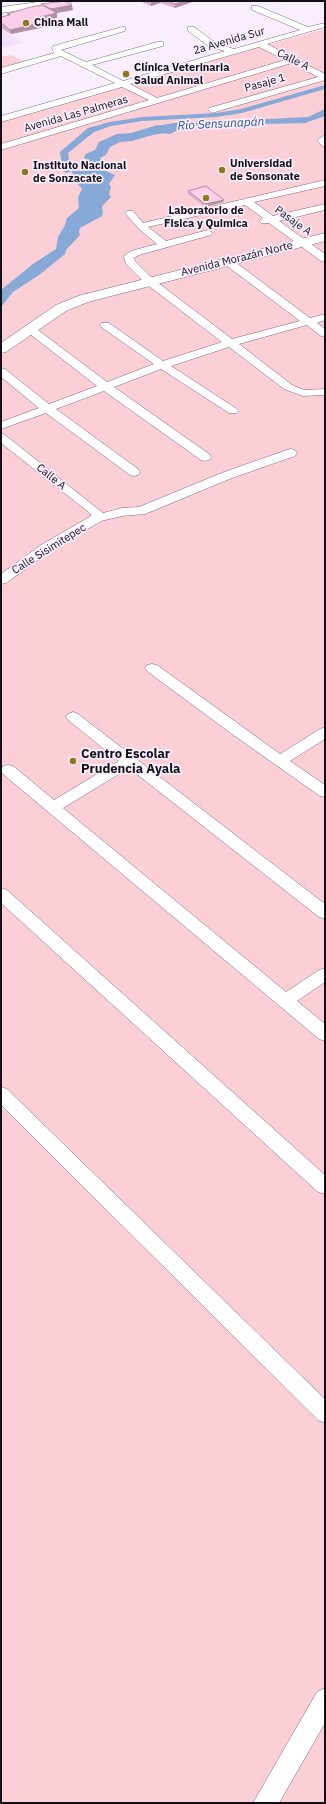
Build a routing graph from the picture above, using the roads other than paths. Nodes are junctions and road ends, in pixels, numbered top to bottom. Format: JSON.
{"nodes":[{"id":1,"x":39,"y":1,"type":"edge"},
{"id":2,"x":68,"y":1,"type":"edge"},
{"id":3,"x":1,"y":6,"type":"edge"},
{"id":4,"x":255,"y":8,"type":"dead end"},
{"id":5,"x":1,"y":10,"type":"edge"},
{"id":6,"x":325,"y":25,"type":"edge"},
{"id":7,"x":122,"y":29,"type":"dead end"},
{"id":8,"x":191,"y":29,"type":"dead end"},
{"id":9,"x":307,"y":30,"type":"junction"},
{"id":10,"x":160,"y":44,"type":"dead end"},
{"id":11,"x":260,"y":44,"type":"junction"},
{"id":12,"x":61,"y":50,"type":"junction"},
{"id":13,"x":233,"y":51,"type":"junction"},
{"id":14,"x":294,"y":60,"type":"junction"},
{"id":15,"x":85,"y":65,"type":"junction"},
{"id":16,"x":1,"y":71,"type":"edge"},
{"id":17,"x":325,"y":77,"type":"edge"},
{"id":18,"x":123,"y":83,"type":"junction"},
{"id":19,"x":157,"y":101,"type":"junction"},
{"id":20,"x":212,"y":110,"type":"dead end"},
{"id":21,"x":1,"y":119,"type":"edge"},
{"id":22,"x":1,"y":135,"type":"edge"},
{"id":23,"x":15,"y":143,"type":"junction"},
{"id":24,"x":1,"y":147,"type":"edge"},
{"id":25,"x":325,"y":183,"type":"edge"},
{"id":26,"x":246,"y":201,"type":"junction"},
{"id":27,"x":325,"y":207,"type":"edge"},
{"id":28,"x":130,"y":213,"type":"dead end"},
{"id":29,"x":267,"y":221,"type":"junction"},
{"id":30,"x":141,"y":226,"type":"junction"},
{"id":31,"x":208,"y":233,"type":"dead end"},
{"id":32,"x":325,"y":237,"type":"edge"},
{"id":33,"x":302,"y":243,"type":"junction"},
{"id":34,"x":163,"y":244,"type":"junction"},
{"id":35,"x":325,"y":259,"type":"edge"},
{"id":36,"x":227,"y":261,"type":"junction"},
{"id":37,"x":149,"y":280,"type":"junction"},
{"id":38,"x":325,"y":317,"type":"edge"},
{"id":39,"x":308,"y":322,"type":"junction"},
{"id":40,"x":105,"y":325,"type":"dead end"},
{"id":41,"x":30,"y":329,"type":"junction"},
{"id":42,"x":325,"y":334,"type":"edge"},
{"id":43,"x":230,"y":343,"type":"junction"},
{"id":44,"x":1,"y":349,"type":"edge"},
{"id":45,"x":162,"y":365,"type":"junction"},
{"id":46,"x":1,"y":371,"type":"edge"},
{"id":47,"x":105,"y":386,"type":"junction"},
{"id":48,"x":325,"y":392,"type":"edge"},
{"id":49,"x":47,"y":408,"type":"junction"},
{"id":50,"x":233,"y":411,"type":"dead end"},
{"id":51,"x":1,"y":426,"type":"edge"},
{"id":52,"x":1,"y":437,"type":"edge"},
{"id":53,"x":291,"y":453,"type":"dead end"},
{"id":54,"x":205,"y":457,"type":"dead end"},
{"id":55,"x":134,"y":472,"type":"dead end"},
{"id":56,"x":97,"y":518,"type":"junction"},
{"id":57,"x":1,"y":580,"type":"edge"},
{"id":58,"x":152,"y":668,"type":"dead end"},
{"id":59,"x":73,"y":717,"type":"dead end"},
{"id":60,"x":325,"y":732,"type":"edge"},
{"id":61,"x":280,"y":760,"type":"junction"},
{"id":62,"x":130,"y":761,"type":"junction"},
{"id":63,"x":8,"y":770,"type":"dead end"},
{"id":64,"x":325,"y":792,"type":"edge"},
{"id":65,"x":52,"y":808,"type":"junction"},
{"id":66,"x":1,"y":894,"type":"edge"},
{"id":67,"x":325,"y":914,"type":"edge"},
{"id":68,"x":325,"y":974,"type":"edge"},
{"id":69,"x":285,"y":1001,"type":"junction"},
{"id":70,"x":325,"y":1034,"type":"edge"},
{"id":71,"x":1,"y":1094,"type":"edge"},
{"id":72,"x":325,"y":1186,"type":"edge"},
{"id":73,"x":325,"y":1413,"type":"edge"},
{"id":74,"x":325,"y":1700,"type":"edge"},
{"id":75,"x":265,"y":1803,"type":"edge"}],
"edges":[{"from":1,"to":3,"type":"main road"},
{"from":2,"to":5,"type":"main road"},
{"from":4,"to":9,"type":"street"},
{"from":6,"to":9,"type":"street","name":"2a Avenida Sur"},
{"from":7,"to":12,"type":"street"},
{"from":8,"to":13,"type":"street"},
{"from":9,"to":11,"type":"street","name":"2a Avenida Sur"},
{"from":10,"to":15,"type":"street"},
{"from":11,"to":13,"type":"street","name":"2a Avenida Sur"},
{"from":11,"to":14,"type":"street","name":"Calle A"},
{"from":12,"to":15,"type":"street"},
{"from":12,"to":16,"type":"street"},
{"from":13,"to":18,"type":"street","name":"2a Avenida Sur"},
{"from":14,"to":17,"type":"street","name":"Calle A"},
{"from":14,"to":19,"type":"street","name":"Avenida Las Palmeras"},
{"from":15,"to":18,"type":"street"},
{"from":17,"to":20,"type":"street","name":"Pasaje 1"},
{"from":18,"to":19,"type":"street"},
{"from":18,"to":21,"type":"street","name":"2a Avenida Sur"},
{"from":19,"to":23,"type":"street","name":"Avenida Las Palmeras"},
{"from":22,"to":23,"type":"street"},
{"from":23,"to":24,"type":"street","name":"Avenida Las Palmeras"},
{"from":25,"to":26,"type":"street"},
{"from":26,"to":29,"type":"street","name":"Pasaje A"},
{"from":26,"to":30,"type":"street"},
{"from":27,"to":29,"type":"street"},
{"from":28,"to":30,"type":"street"},
{"from":29,"to":33,"type":"street","name":"Pasaje A"},
{"from":30,"to":34,"type":"street"},
{"from":31,"to":34,"type":"street"},
{"from":32,"to":33,"type":"main road","name":"Avenida Morazán Norte"},
{"from":33,"to":35,"type":"street","name":"Pasaje A"},
{"from":33,"to":36,"type":"main road","name":"Avenida Morazán Norte"},
{"from":34,"to":37,"type":"street"},
{"from":36,"to":37,"type":"main road","name":"Avenida Morazán Norte"},
{"from":36,"to":39,"type":"street"},
{"from":37,"to":41,"type":"main road","name":"Avenida Morazán Norte"},
{"from":37,"to":43,"type":"street"},
{"from":38,"to":39,"type":"street"},
{"from":39,"to":42,"type":"street"},
{"from":39,"to":43,"type":"street"},
{"from":40,"to":45,"type":"street"},
{"from":41,"to":44,"type":"main road","name":"Avenida Morazán Norte"},
{"from":41,"to":47,"type":"street"},
{"from":43,"to":45,"type":"street"},
{"from":43,"to":48,"type":"street"},
{"from":45,"to":47,"type":"street"},
{"from":45,"to":50,"type":"street"},
{"from":46,"to":49,"type":"street"},
{"from":47,"to":49,"type":"street"},
{"from":47,"to":54,"type":"street"},
{"from":49,"to":51,"type":"street"},
{"from":49,"to":55,"type":"street"},
{"from":52,"to":56,"type":"street","name":"Calle A"},
{"from":53,"to":56,"type":"street","name":"Calle Sisimitepec"},
{"from":56,"to":57,"type":"street","name":"Calle Sisimitepec"},
{"from":58,"to":61,"type":"street"},
{"from":59,"to":62,"type":"street"},
{"from":60,"to":61,"type":"street"},
{"from":61,"to":64,"type":"street"},
{"from":62,"to":65,"type":"street"},
{"from":62,"to":67,"type":"street"},
{"from":63,"to":65,"type":"street"},
{"from":65,"to":69,"type":"street"},
{"from":66,"to":72,"type":"street"},
{"from":68,"to":69,"type":"street"},
{"from":69,"to":70,"type":"street"},
{"from":71,"to":73,"type":"street"},
{"from":74,"to":75,"type":"street"}]}
